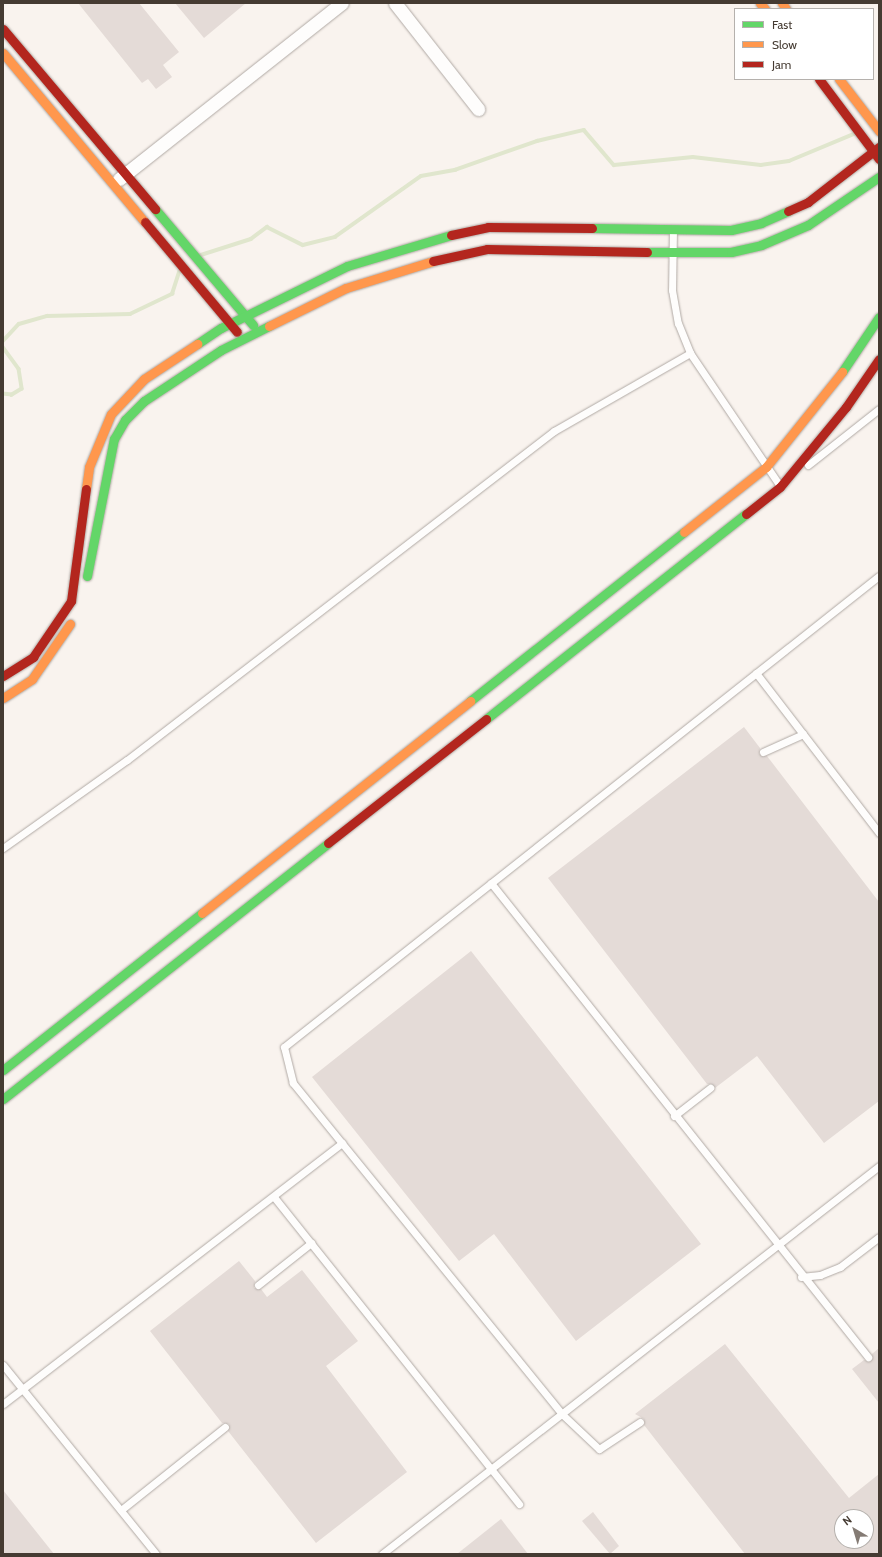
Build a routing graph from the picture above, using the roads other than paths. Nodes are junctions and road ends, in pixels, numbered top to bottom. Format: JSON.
{"nodes":[{"id":1,"x":342,"y":3,"type":"edge"},
{"id":2,"x":395,"y":3,"type":"edge"},
{"id":3,"x":3,"y":29,"type":"edge"},
{"id":4,"x":3,"y":53,"type":"edge"},
{"id":5,"x":820,"y":80,"type":"edge"},
{"id":6,"x":840,"y":80,"type":"edge"},
{"id":7,"x":478,"y":109,"type":"dead end"},
{"id":8,"x":878,"y":130,"type":"edge"},
{"id":9,"x":877,"y":153,"type":"edge"},
{"id":10,"x":125,"y":174,"type":"junction"},
{"id":11,"x":879,"y":177,"type":"edge"},
{"id":12,"x":113,"y":184,"type":"junction"},
{"id":13,"x":673,"y":229,"type":"junction"},
{"id":14,"x":672,"y":253,"type":"junction"},
{"id":15,"x":245,"y":316,"type":"junction"},
{"id":16,"x":879,"y":317,"type":"edge"},
{"id":17,"x":230,"y":323,"type":"junction"},
{"id":18,"x":258,"y":332,"type":"junction"},
{"id":19,"x":243,"y":339,"type":"junction"},
{"id":20,"x":690,"y":353,"type":"junction"},
{"id":21,"x":879,"y":359,"type":"edge"},
{"id":22,"x":879,"y":409,"type":"edge"},
{"id":23,"x":766,"y":467,"type":"junction"},
{"id":24,"x":780,"y":487,"type":"junction"},
{"id":25,"x":879,"y":576,"type":"edge"},
{"id":26,"x":85,"y":589,"type":"dead end"},
{"id":27,"x":81,"y":603,"type":"dead end"},
{"id":28,"x":756,"y":673,"type":"junction"},
{"id":29,"x":3,"y":676,"type":"edge"},
{"id":30,"x":3,"y":698,"type":"edge"},
{"id":31,"x":803,"y":734,"type":"junction"},
{"id":32,"x":763,"y":752,"type":"dead end"},
{"id":33,"x":879,"y":833,"type":"edge"},
{"id":34,"x":3,"y":848,"type":"edge"},
{"id":35,"x":491,"y":883,"type":"junction"},
{"id":36,"x":3,"y":1070,"type":"edge"},
{"id":37,"x":710,"y":1088,"type":"dead end"},
{"id":38,"x":3,"y":1100,"type":"edge"},
{"id":39,"x":674,"y":1116,"type":"junction"},
{"id":40,"x":342,"y":1143,"type":"junction"},
{"id":41,"x":879,"y":1166,"type":"edge"},
{"id":42,"x":274,"y":1197,"type":"junction"},
{"id":43,"x":879,"y":1237,"type":"edge"},
{"id":44,"x":311,"y":1243,"type":"junction"},
{"id":45,"x":776,"y":1246,"type":"junction"},
{"id":46,"x":801,"y":1277,"type":"junction"},
{"id":47,"x":258,"y":1285,"type":"dead end"},
{"id":48,"x":868,"y":1357,"type":"dead end"},
{"id":49,"x":3,"y":1365,"type":"edge"},
{"id":50,"x":24,"y":1388,"type":"junction"},
{"id":51,"x":3,"y":1404,"type":"edge"},
{"id":52,"x":562,"y":1414,"type":"junction"},
{"id":53,"x":640,"y":1422,"type":"dead end"},
{"id":54,"x":225,"y":1426,"type":"dead end"},
{"id":55,"x":492,"y":1469,"type":"junction"},
{"id":56,"x":519,"y":1504,"type":"dead end"},
{"id":57,"x":121,"y":1510,"type":"junction"},
{"id":58,"x":156,"y":1554,"type":"edge"},
{"id":59,"x":382,"y":1554,"type":"edge"}],
"edges":[{"from":1,"to":10,"type":"street"},
{"from":2,"to":7,"type":"street"},
{"from":3,"to":10,"type":"street"},
{"from":4,"to":12,"type":"street"},
{"from":5,"to":9,"type":"street"},
{"from":6,"to":8,"type":"street"},
{"from":9,"to":13,"type":"street"},
{"from":10,"to":12,"type":"street"},
{"from":10,"to":15,"type":"street"},
{"from":11,"to":14,"type":"street"},
{"from":12,"to":17,"type":"street"},
{"from":13,"to":14,"type":"lane"},
{"from":13,"to":15,"type":"street"},
{"from":14,"to":18,"type":"street"},
{"from":14,"to":20,"type":"lane"},
{"from":15,"to":17,"type":"street"},
{"from":15,"to":18,"type":"street"},
{"from":16,"to":23,"type":"street"},
{"from":17,"to":19,"type":"street"},
{"from":17,"to":29,"type":"street"},
{"from":18,"to":19,"type":"street"},
{"from":19,"to":26,"type":"street"},
{"from":20,"to":23,"type":"lane"},
{"from":20,"to":34,"type":"lane"},
{"from":21,"to":24,"type":"street"},
{"from":22,"to":24,"type":"lane"},
{"from":23,"to":24,"type":"lane"},
{"from":23,"to":36,"type":"street"},
{"from":24,"to":38,"type":"street"},
{"from":25,"to":28,"type":"lane"},
{"from":27,"to":30,"type":"street"},
{"from":28,"to":31,"type":"lane"},
{"from":28,"to":35,"type":"lane"},
{"from":31,"to":32,"type":"lane"},
{"from":31,"to":33,"type":"lane"},
{"from":35,"to":39,"type":"lane"},
{"from":35,"to":40,"type":"lane"},
{"from":37,"to":39,"type":"lane"},
{"from":39,"to":45,"type":"lane"},
{"from":40,"to":42,"type":"lane"},
{"from":40,"to":52,"type":"lane"},
{"from":41,"to":45,"type":"lane"},
{"from":42,"to":44,"type":"lane"},
{"from":42,"to":50,"type":"lane"},
{"from":43,"to":46,"type":"lane"},
{"from":44,"to":47,"type":"lane"},
{"from":44,"to":55,"type":"lane"},
{"from":45,"to":46,"type":"lane"},
{"from":45,"to":52,"type":"lane"},
{"from":46,"to":48,"type":"lane"},
{"from":49,"to":50,"type":"lane"},
{"from":50,"to":51,"type":"lane"},
{"from":50,"to":57,"type":"lane"},
{"from":52,"to":53,"type":"lane"},
{"from":52,"to":55,"type":"lane"},
{"from":54,"to":57,"type":"lane"},
{"from":55,"to":56,"type":"lane"},
{"from":55,"to":59,"type":"lane"},
{"from":57,"to":58,"type":"lane"}]}
